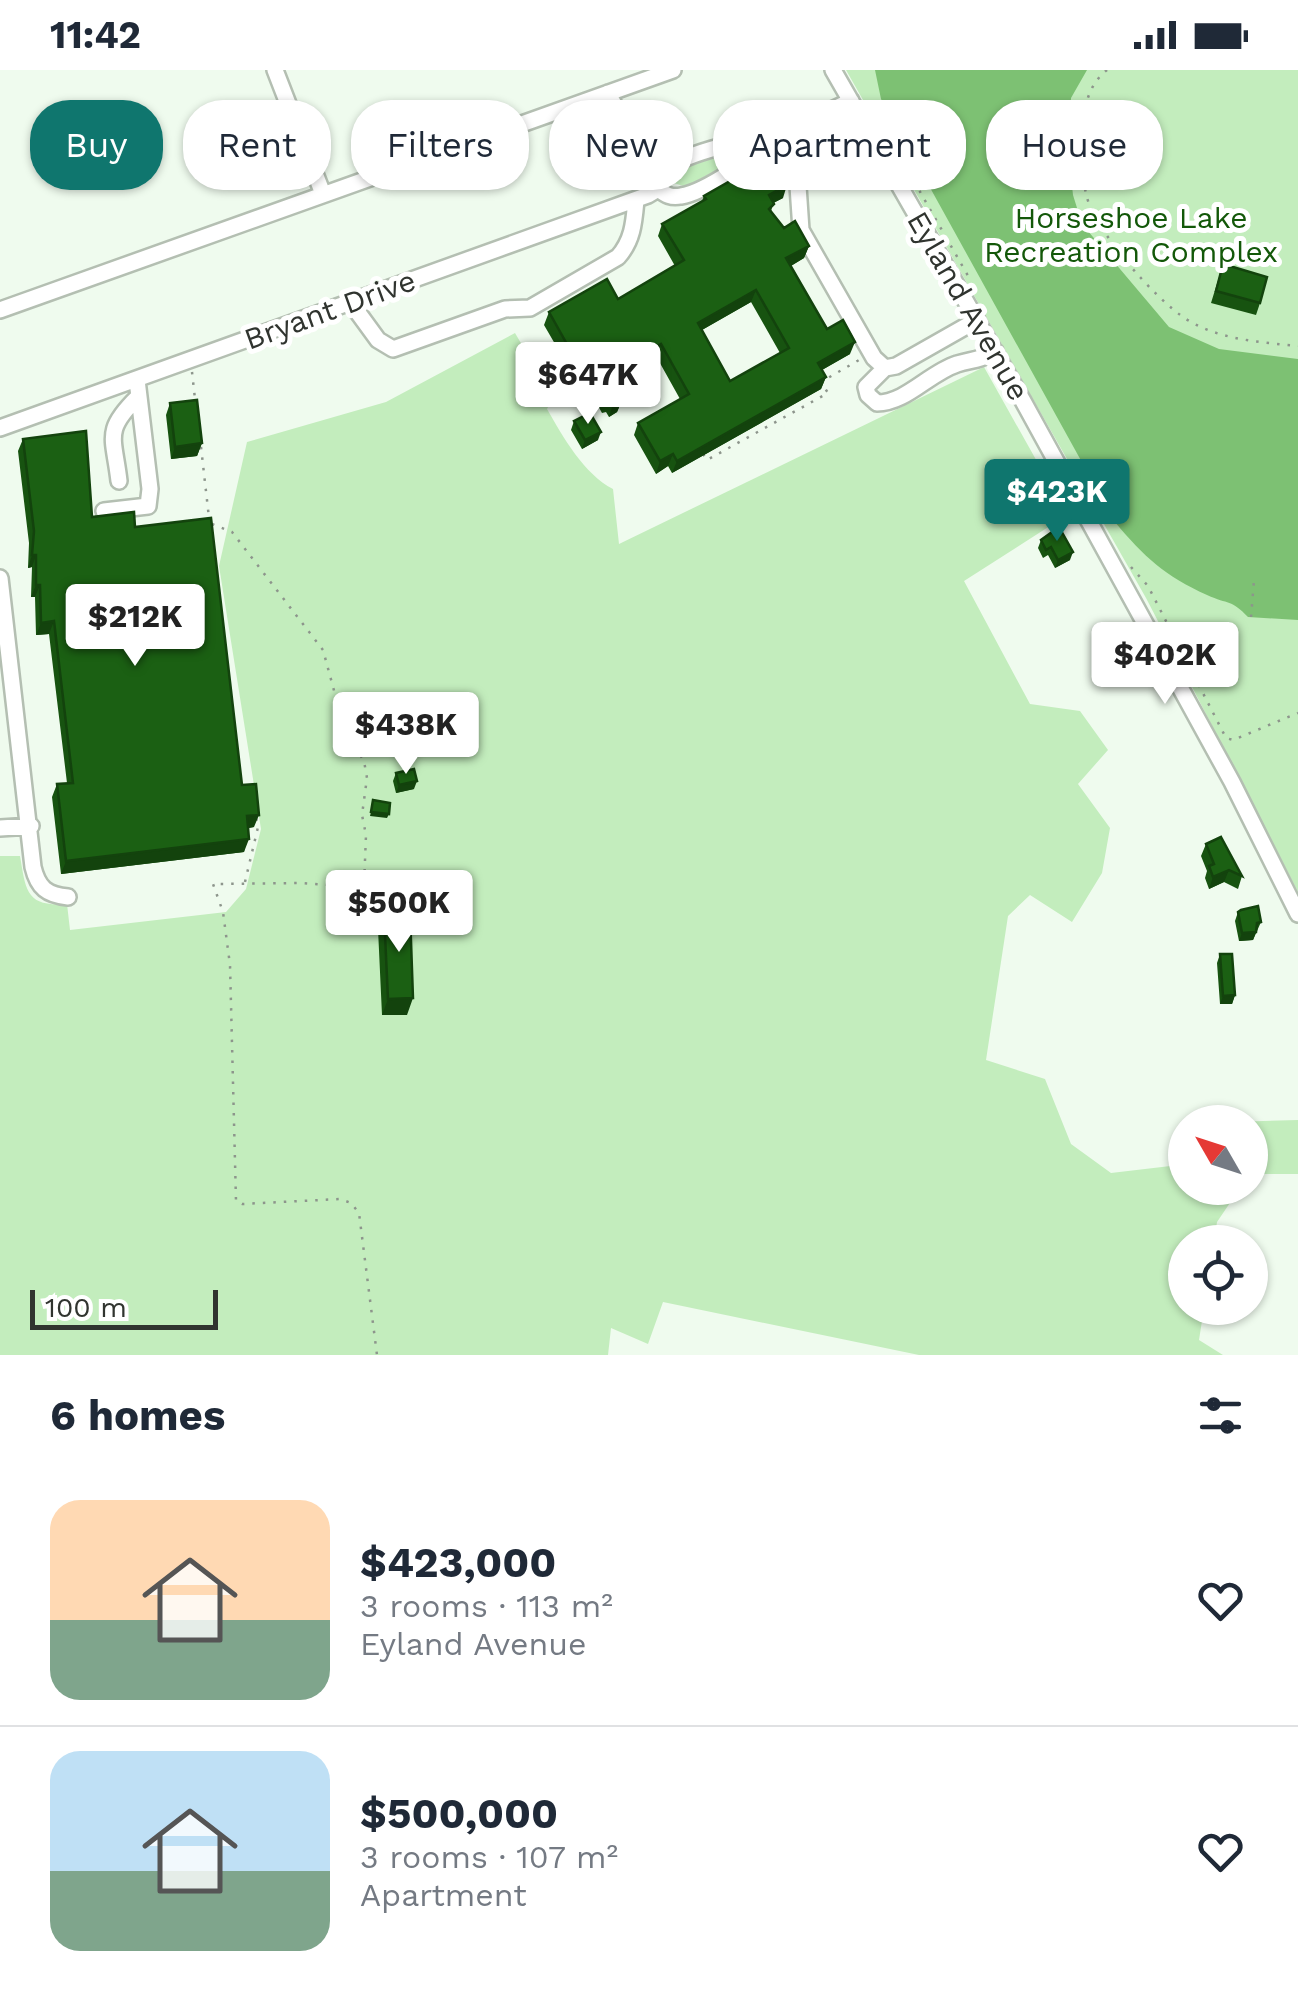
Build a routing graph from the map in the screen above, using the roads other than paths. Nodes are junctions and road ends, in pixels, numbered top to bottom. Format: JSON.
{"nodes":[{"id":1,"x":276,"y":70,"type":"edge"},
{"id":2,"x":673,"y":70,"type":"edge"},
{"id":3,"x":833,"y":70,"type":"edge"},
{"id":4,"x":608,"y":93,"type":"junction"},
{"id":5,"x":612,"y":100,"type":"edge"},
{"id":6,"x":849,"y":100,"type":"edge"},
{"id":7,"x":713,"y":181,"type":"edge"},
{"id":8,"x":656,"y":190,"type":"edge"},
{"id":9,"x":660,"y":190,"type":"edge"},
{"id":10,"x":798,"y":190,"type":"edge"},
{"id":11,"x":902,"y":190,"type":"edge"},
{"id":12,"x":324,"y":194,"type":"junction"},
{"id":13,"x":636,"y":200,"type":"junction"},
{"id":14,"x":351,"y":303,"type":"junction"},
{"id":15,"x":0,"y":310,"type":"edge"},
{"id":16,"x":977,"y":320,"type":"junction"},
{"id":17,"x":995,"y":351,"type":"junction"},
{"id":18,"x":885,"y":368,"type":"junction"},
{"id":19,"x":137,"y":380,"type":"junction"},
{"id":20,"x":138,"y":398,"type":"junction"},
{"id":21,"x":0,"y":428,"type":"edge"},
{"id":22,"x":118,"y":482,"type":"dead end"},
{"id":23,"x":104,"y":511,"type":"edge"},
{"id":24,"x":0,"y":578,"type":"edge"},
{"id":25,"x":31,"y":826,"type":"junction"},
{"id":26,"x":0,"y":828,"type":"edge"},
{"id":27,"x":1293,"y":891,"type":"edge"},
{"id":28,"x":68,"y":897,"type":"dead end"},
{"id":29,"x":1298,"y":912,"type":"edge"}],
"edges":[{"from":1,"to":12,"type":"street"},
{"from":2,"to":4,"type":"street"},
{"from":3,"to":6,"type":"street","name":"Eyland Avenue"},
{"from":4,"to":5,"type":"street"},
{"from":4,"to":12,"type":"street"},
{"from":7,"to":9,"type":"street","name":"Bryant Drive"},
{"from":8,"to":13,"type":"street","name":"Bryant Drive"},
{"from":10,"to":18,"type":"street"},
{"from":11,"to":16,"type":"street","name":"Eyland Avenue"},
{"from":12,"to":15,"type":"street"},
{"from":13,"to":14,"type":"street","name":"Bryant Drive"},
{"from":13,"to":14,"type":"street"},
{"from":14,"to":19,"type":"street","name":"Bryant Drive"},
{"from":16,"to":17,"type":"street","name":"Eyland Avenue"},
{"from":16,"to":18,"type":"street"},
{"from":17,"to":18,"type":"street"},
{"from":17,"to":27,"type":"street","name":"Eyland Avenue"},
{"from":19,"to":20,"type":"street"},
{"from":19,"to":21,"type":"street","name":"Bryant Drive"},
{"from":20,"to":22,"type":"street"},
{"from":20,"to":23,"type":"street"},
{"from":24,"to":25,"type":"street"},
{"from":25,"to":26,"type":"street"},
{"from":25,"to":28,"type":"street"},
{"from":27,"to":29,"type":"street","name":"Eyland Avenue"}]}
